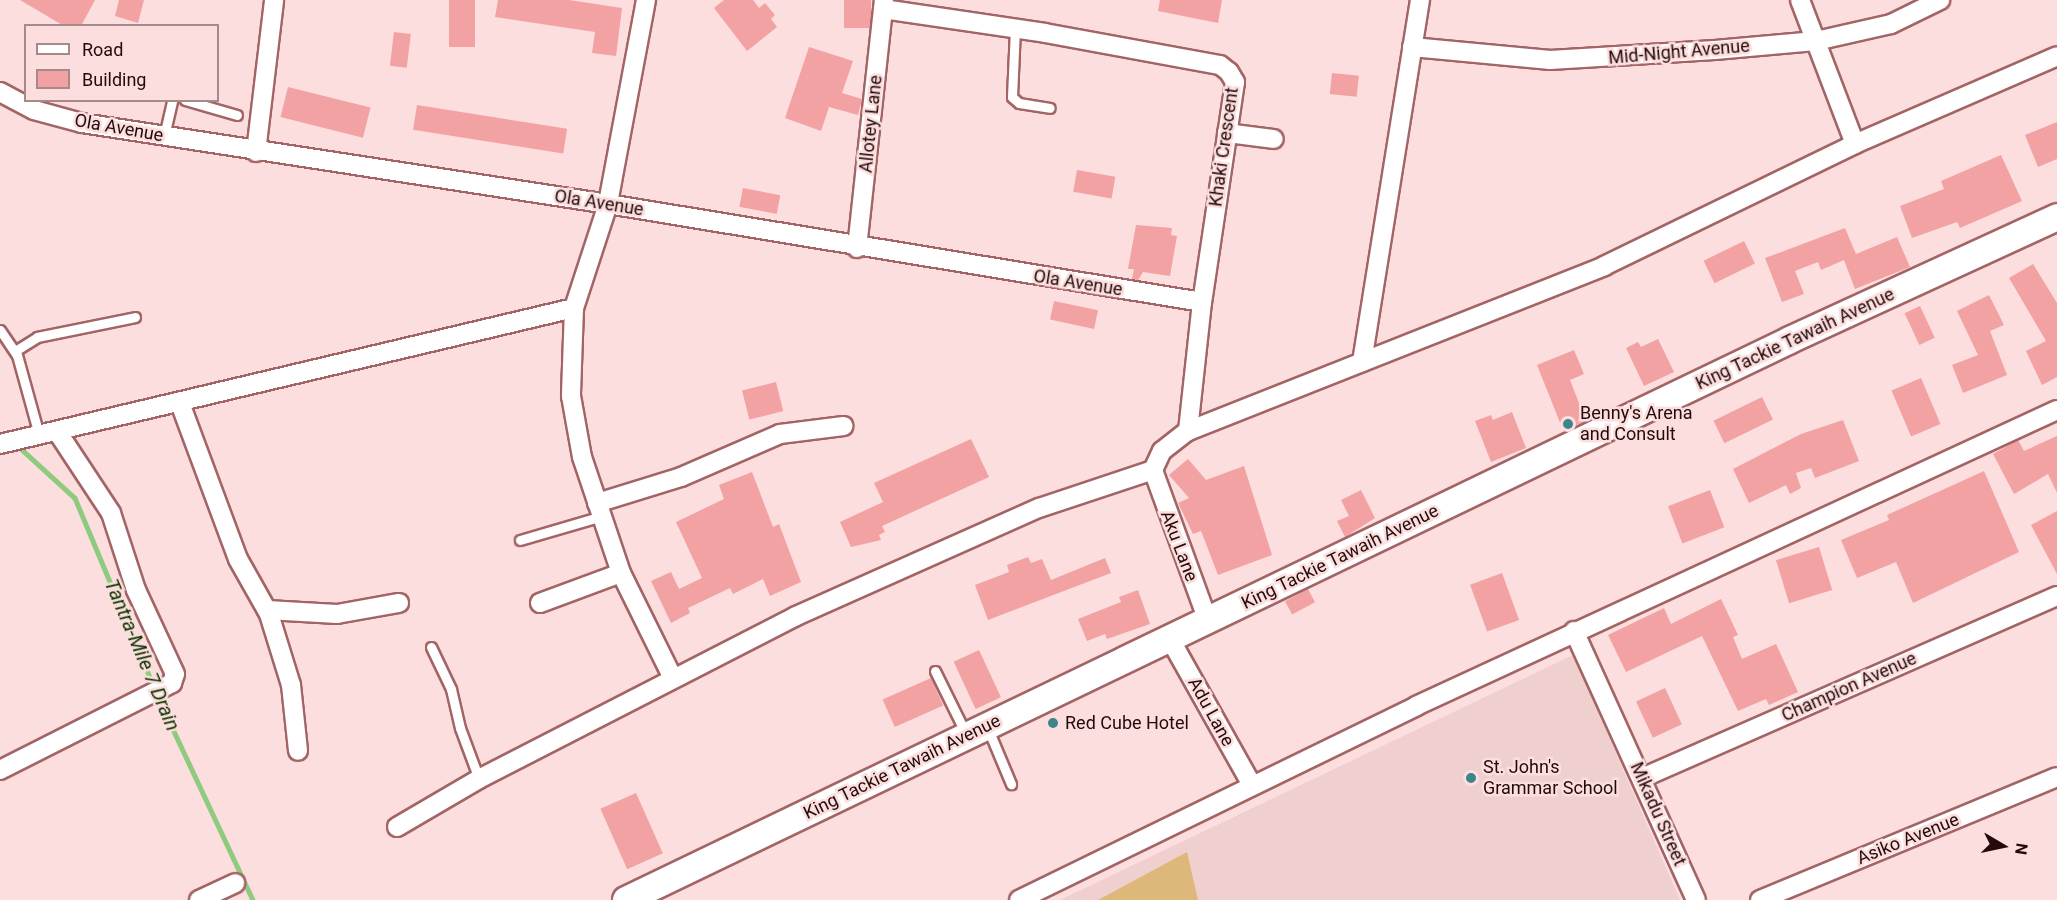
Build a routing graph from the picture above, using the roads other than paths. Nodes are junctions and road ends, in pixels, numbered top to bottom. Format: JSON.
{"nodes":[{"id":1,"x":274,"y":0,"type":"edge"},
{"id":2,"x":646,"y":0,"type":"edge"},
{"id":3,"x":1420,"y":0,"type":"edge"},
{"id":4,"x":1800,"y":0,"type":"edge"},
{"id":5,"x":1941,"y":0,"type":"edge"},
{"id":6,"x":884,"y":5,"type":"edge"},
{"id":7,"x":1015,"y":28,"type":"junction"},
{"id":8,"x":1816,"y":41,"type":"junction"},
{"id":9,"x":1412,"y":47,"type":"junction"},
{"id":10,"x":2057,"y":56,"type":"edge"},
{"id":11,"x":0,"y":92,"type":"edge"},
{"id":12,"x":172,"y":102,"type":"edge"},
{"id":13,"x":192,"y":102,"type":"edge"},
{"id":14,"x":1050,"y":108,"type":"dead end"},
{"id":15,"x":237,"y":115,"type":"dead end"},
{"id":16,"x":1227,"y":133,"type":"junction"},
{"id":17,"x":164,"y":136,"type":"junction"},
{"id":18,"x":1274,"y":139,"type":"dead end"},
{"id":19,"x":1855,"y":144,"type":"junction"},
{"id":20,"x":256,"y":152,"type":"junction"},
{"id":21,"x":608,"y":204,"type":"junction"},
{"id":22,"x":2057,"y":217,"type":"edge"},
{"id":23,"x":857,"y":248,"type":"junction"},
{"id":24,"x":1202,"y":302,"type":"junction"},
{"id":25,"x":574,"y":308,"type":"junction"},
{"id":26,"x":135,"y":317,"type":"dead end"},
{"id":27,"x":0,"y":330,"type":"edge"},
{"id":28,"x":15,"y":351,"type":"junction"},
{"id":29,"x":1362,"y":362,"type":"junction"},
{"id":30,"x":180,"y":403,"type":"junction"},
{"id":31,"x":2057,"y":410,"type":"edge"},
{"id":32,"x":843,"y":426,"type":"dead end"},
{"id":33,"x":57,"y":430,"type":"junction"},
{"id":34,"x":1188,"y":431,"type":"junction"},
{"id":35,"x":33,"y":436,"type":"junction"},
{"id":36,"x":0,"y":444,"type":"edge"},
{"id":37,"x":1153,"y":470,"type":"junction"},
{"id":38,"x":599,"y":509,"type":"junction"},
{"id":39,"x":520,"y":540,"type":"dead end"},
{"id":40,"x":621,"y":573,"type":"junction"},
{"id":41,"x":2057,"y":596,"type":"edge"},
{"id":42,"x":399,"y":603,"type":"dead end"},
{"id":43,"x":540,"y":603,"type":"dead end"},
{"id":44,"x":267,"y":610,"type":"junction"},
{"id":45,"x":1208,"y":621,"type":"junction"},
{"id":46,"x":1574,"y":631,"type":"junction"},
{"id":47,"x":1170,"y":639,"type":"junction"},
{"id":48,"x":430,"y":647,"type":"dead end"},
{"id":49,"x":935,"y":670,"type":"dead end"},
{"id":50,"x":673,"y":678,"type":"junction"},
{"id":51,"x":977,"y":731,"type":"junction"},
{"id":52,"x":298,"y":752,"type":"dead end"},
{"id":53,"x":0,"y":770,"type":"edge"},
{"id":54,"x":2057,"y":777,"type":"edge"},
{"id":55,"x":479,"y":778,"type":"junction"},
{"id":56,"x":1642,"y":778,"type":"junction"},
{"id":57,"x":1011,"y":784,"type":"dead end"},
{"id":58,"x":1252,"y":785,"type":"junction"},
{"id":59,"x":397,"y":827,"type":"dead end"},
{"id":60,"x":235,"y":883,"type":"dead end"},
{"id":61,"x":199,"y":900,"type":"edge"},
{"id":62,"x":626,"y":900,"type":"edge"},
{"id":63,"x":1019,"y":900,"type":"edge"},
{"id":64,"x":1696,"y":900,"type":"edge"},
{"id":65,"x":1760,"y":900,"type":"edge"}],
"edges":[{"from":1,"to":20,"type":"street"},
{"from":2,"to":21,"type":"street"},
{"from":3,"to":9,"type":"street"},
{"from":4,"to":8,"type":"street"},
{"from":5,"to":8,"type":"street","name":"Mid-Night Avenue"},
{"from":6,"to":7,"type":"street","name":"Khaki Crescent"},
{"from":6,"to":23,"type":"street","name":"Allotey Lane"},
{"from":7,"to":14,"type":"lane"},
{"from":7,"to":16,"type":"street","name":"Khaki Crescent"},
{"from":8,"to":9,"type":"street","name":"Mid-Night Avenue"},
{"from":8,"to":19,"type":"street"},
{"from":9,"to":29,"type":"street"},
{"from":10,"to":19,"type":"street"},
{"from":11,"to":17,"type":"street","name":"Ola Avenue"},
{"from":12,"to":17,"type":"lane"},
{"from":13,"to":15,"type":"lane"},
{"from":16,"to":18,"type":"street"},
{"from":16,"to":24,"type":"street","name":"Khaki Crescent"},
{"from":17,"to":20,"type":"street","name":"Ola Avenue"},
{"from":19,"to":29,"type":"street"},
{"from":20,"to":21,"type":"street","name":"Ola Avenue"},
{"from":21,"to":23,"type":"street","name":"Ola Avenue"},
{"from":21,"to":25,"type":"street"},
{"from":22,"to":45,"type":"street","name":"King Tackie Tawaih Avenue"},
{"from":23,"to":24,"type":"street","name":"Ola Avenue"},
{"from":24,"to":34,"type":"street","name":"Khaki Crescent"},
{"from":25,"to":30,"type":"street"},
{"from":25,"to":38,"type":"street"},
{"from":26,"to":28,"type":"lane"},
{"from":27,"to":28,"type":"lane"},
{"from":28,"to":35,"type":"lane"},
{"from":29,"to":34,"type":"street"},
{"from":30,"to":33,"type":"street"},
{"from":30,"to":44,"type":"street"},
{"from":31,"to":46,"type":"street"},
{"from":32,"to":38,"type":"street"},
{"from":33,"to":35,"type":"street"},
{"from":33,"to":53,"type":"street"},
{"from":34,"to":37,"type":"street"},
{"from":35,"to":36,"type":"street"},
{"from":37,"to":45,"type":"street","name":"Aku Lane"},
{"from":37,"to":50,"type":"street"},
{"from":38,"to":39,"type":"lane"},
{"from":38,"to":40,"type":"street"},
{"from":40,"to":43,"type":"street"},
{"from":40,"to":50,"type":"street"},
{"from":41,"to":56,"type":"street","name":"Champion Avenue"},
{"from":42,"to":44,"type":"street"},
{"from":44,"to":52,"type":"street"},
{"from":45,"to":47,"type":"street","name":"King Tackie Tawaih Avenue"},
{"from":46,"to":56,"type":"street","name":"Mikadu Street"},
{"from":46,"to":58,"type":"street"},
{"from":47,"to":51,"type":"street","name":"King Tackie Tawaih Avenue"},
{"from":47,"to":58,"type":"street","name":"Adu Lane"},
{"from":48,"to":55,"type":"lane"},
{"from":49,"to":51,"type":"lane"},
{"from":50,"to":55,"type":"street"},
{"from":51,"to":57,"type":"lane"},
{"from":51,"to":62,"type":"street","name":"King Tackie Tawaih Avenue"},
{"from":54,"to":65,"type":"street","name":"Asiko Avenue"},
{"from":55,"to":59,"type":"street"},
{"from":56,"to":64,"type":"street","name":"Mikadu Street"},
{"from":58,"to":63,"type":"street"},
{"from":60,"to":61,"type":"street"}]}
